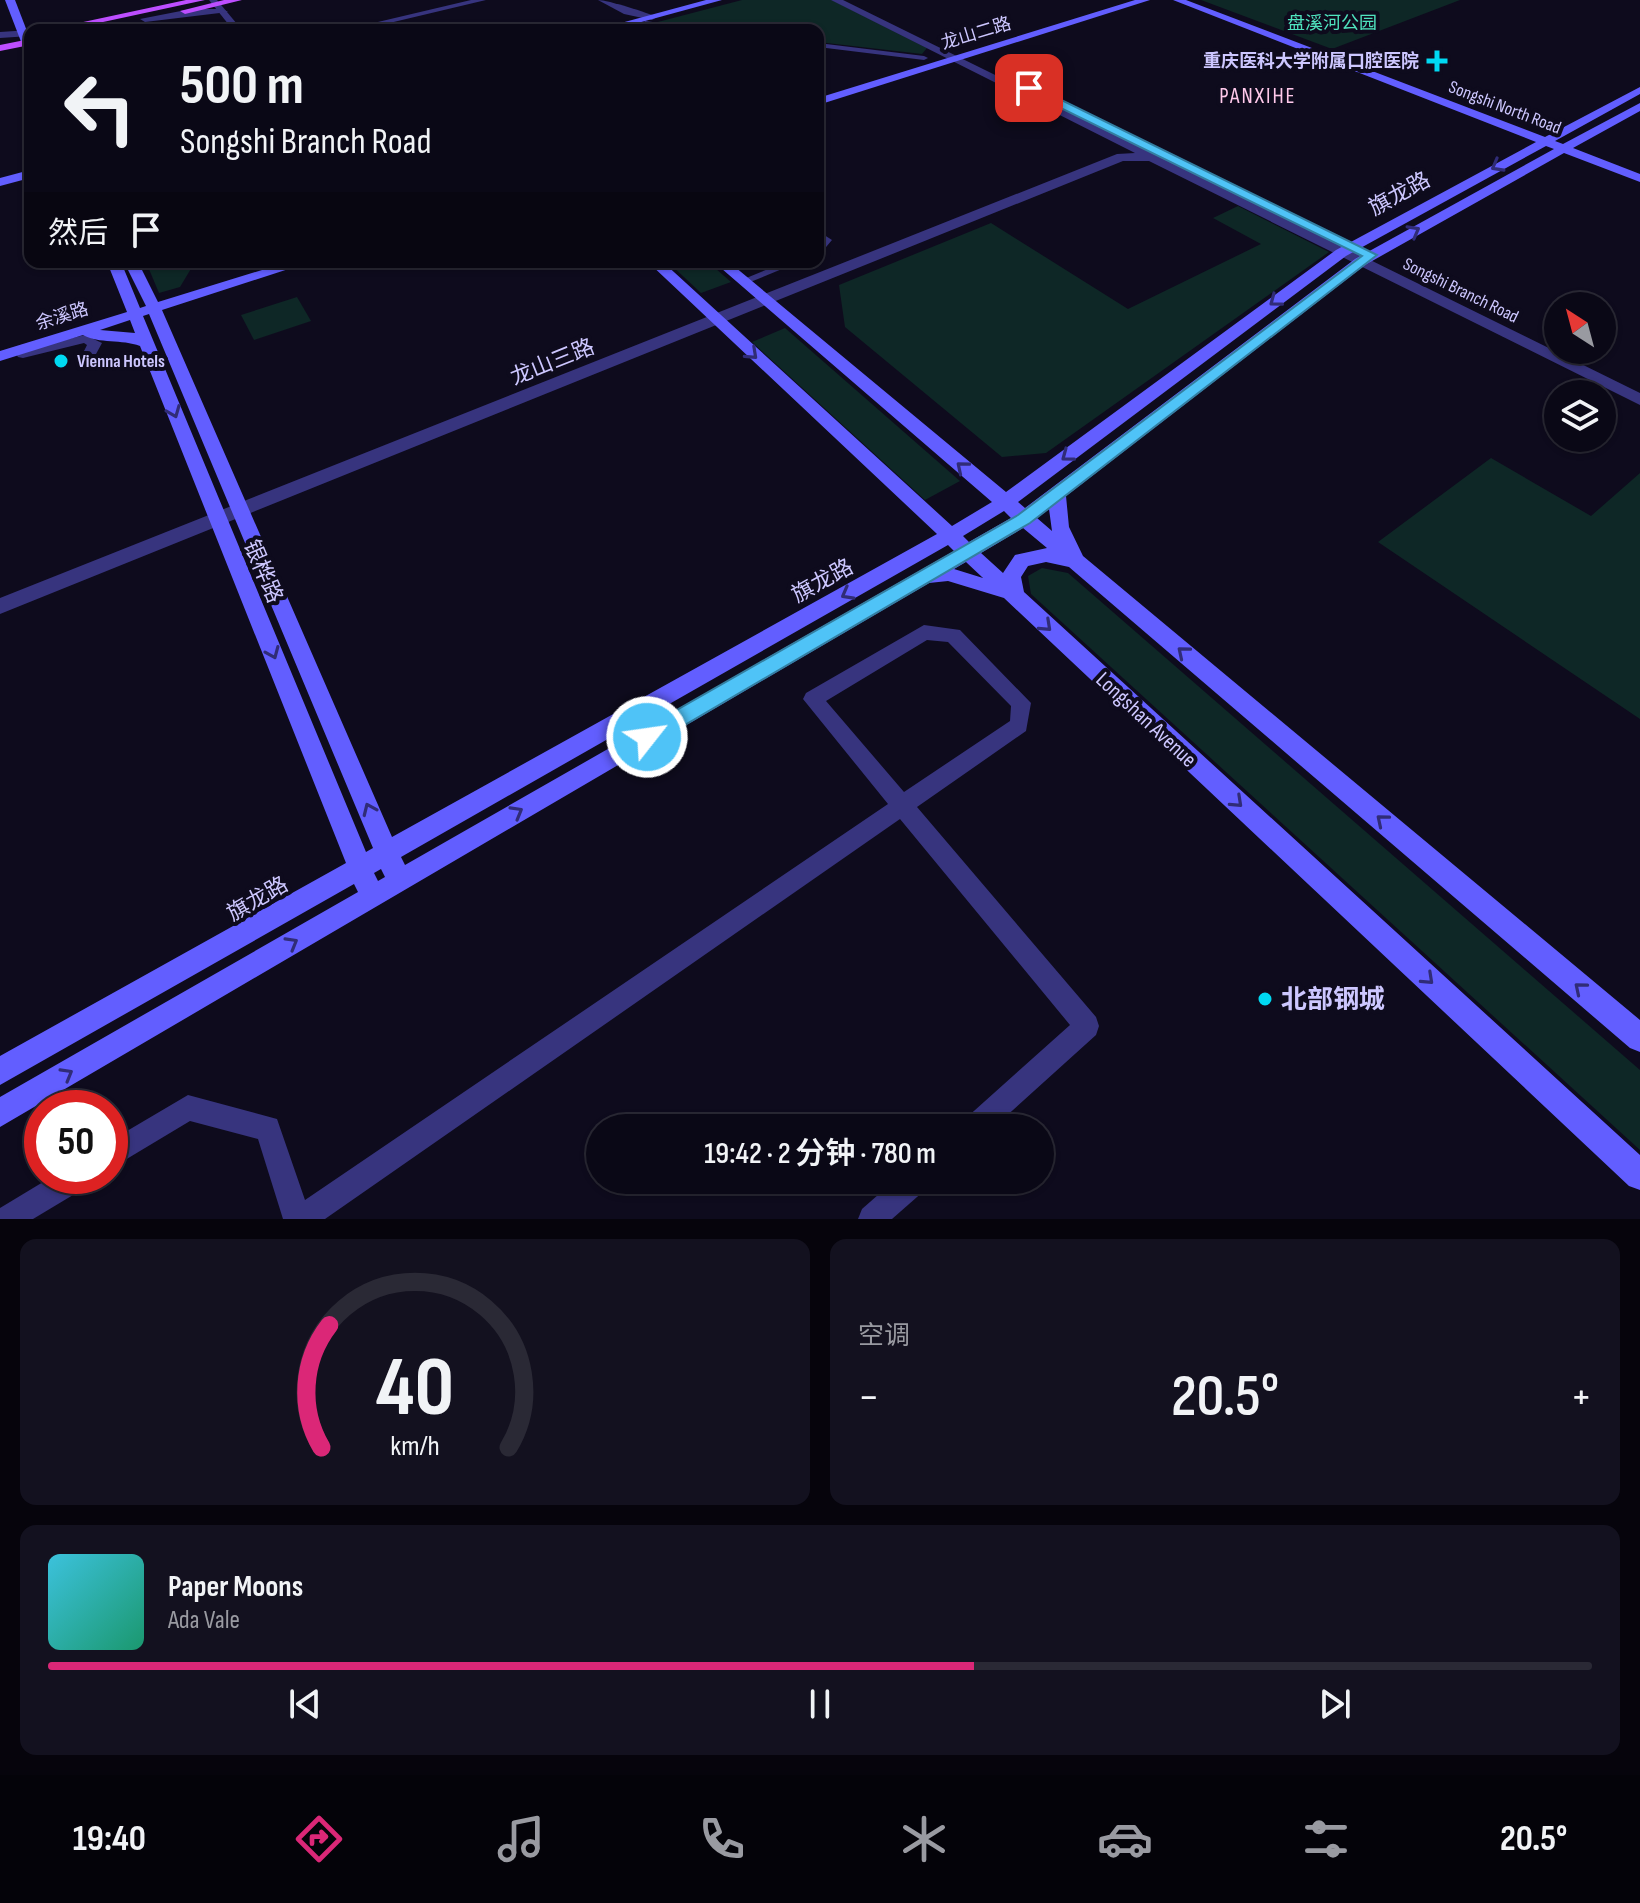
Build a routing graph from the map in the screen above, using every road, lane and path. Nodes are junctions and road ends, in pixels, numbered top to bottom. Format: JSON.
{"nodes":[{"id":1,"x":10,"y":0,"type":"edge"},
{"id":2,"x":200,"y":0,"type":"edge"},
{"id":3,"x":237,"y":0,"type":"edge"},
{"id":4,"x":244,"y":0,"type":"edge"},
{"id":5,"x":482,"y":0,"type":"edge"},
{"id":6,"x":603,"y":0,"type":"edge"},
{"id":7,"x":717,"y":0,"type":"edge"},
{"id":8,"x":735,"y":0,"type":"edge"},
{"id":9,"x":836,"y":0,"type":"edge"},
{"id":10,"x":850,"y":0,"type":"edge"},
{"id":11,"x":1128,"y":0,"type":"edge"},
{"id":12,"x":1145,"y":0,"type":"edge"},
{"id":13,"x":1178,"y":0,"type":"edge"},
{"id":14,"x":1193,"y":0,"type":"edge"},
{"id":15,"x":218,"y":5,"type":"edge"},
{"id":16,"x":620,"y":18,"type":"edge"},
{"id":17,"x":648,"y":20,"type":"junction"},
{"id":18,"x":81,"y":24,"type":"edge"},
{"id":19,"x":120,"y":24,"type":"edge"},
{"id":20,"x":233,"y":24,"type":"edge"},
{"id":21,"x":375,"y":24,"type":"edge"},
{"id":22,"x":668,"y":24,"type":"edge"},
{"id":23,"x":24,"y":32,"type":"edge"},
{"id":24,"x":0,"y":38,"type":"edge"},
{"id":25,"x":24,"y":39,"type":"edge"},
{"id":26,"x":24,"y":40,"type":"edge"},
{"id":27,"x":824,"y":46,"type":"edge"},
{"id":28,"x":0,"y":50,"type":"edge"},
{"id":29,"x":955,"y":57,"type":"junction"},
{"id":30,"x":924,"y":58,"type":"junction"},
{"id":31,"x":1640,"y":90,"type":"edge"},
{"id":32,"x":824,"y":95,"type":"edge"},
{"id":33,"x":824,"y":97,"type":"edge"},
{"id":34,"x":824,"y":98,"type":"edge"},
{"id":35,"x":1640,"y":106,"type":"edge"},
{"id":36,"x":1557,"y":142,"type":"junction"},
{"id":37,"x":1124,"y":151,"type":"junction"},
{"id":38,"x":1640,"y":170,"type":"edge"},
{"id":39,"x":1640,"y":178,"type":"edge"},
{"id":40,"x":24,"y":179,"type":"edge"},
{"id":41,"x":0,"y":185,"type":"edge"},
{"id":42,"x":1356,"y":254,"type":"junction"},
{"id":43,"x":118,"y":268,"type":"edge"},
{"id":44,"x":133,"y":268,"type":"edge"},
{"id":45,"x":263,"y":268,"type":"edge"},
{"id":46,"x":284,"y":268,"type":"edge"},
{"id":47,"x":661,"y":268,"type":"edge"},
{"id":48,"x":728,"y":268,"type":"edge"},
{"id":49,"x":778,"y":268,"type":"edge"},
{"id":50,"x":744,"y":281,"type":"junction"},
{"id":51,"x":209,"y":291,"type":"junction"},
{"id":52,"x":765,"y":300,"type":"junction"},
{"id":53,"x":143,"y":308,"type":"junction"},
{"id":54,"x":715,"y":319,"type":"junction"},
{"id":55,"x":66,"y":336,"type":"junction"},
{"id":56,"x":156,"y":339,"type":"junction"},
{"id":57,"x":1544,"y":340,"type":"edge"},
{"id":58,"x":0,"y":348,"type":"edge"},
{"id":59,"x":21,"y":350,"type":"junction"},
{"id":60,"x":91,"y":351,"type":"dead end"},
{"id":61,"x":0,"y":356,"type":"edge"},
{"id":62,"x":1595,"y":364,"type":"edge"},
{"id":63,"x":1640,"y":386,"type":"edge"},
{"id":64,"x":1640,"y":400,"type":"edge"},
{"id":65,"x":1057,"y":493,"type":"junction"},
{"id":66,"x":1004,"y":503,"type":"junction"},
{"id":67,"x":239,"y":510,"type":"junction"},
{"id":68,"x":217,"y":519,"type":"junction"},
{"id":69,"x":1024,"y":519,"type":"junction"},
{"id":70,"x":949,"y":536,"type":"junction"},
{"id":71,"x":967,"y":552,"type":"junction"},
{"id":72,"x":1075,"y":561,"type":"junction"},
{"id":73,"x":924,"y":576,"type":"junction"},
{"id":74,"x":1015,"y":596,"type":"junction"},
{"id":75,"x":0,"y":606,"type":"edge"},
{"id":76,"x":902,"y":805,"type":"junction"},
{"id":77,"x":387,"y":851,"type":"junction"},
{"id":78,"x":360,"y":867,"type":"junction"},
{"id":79,"x":399,"y":881,"type":"junction"},
{"id":80,"x":372,"y":897,"type":"junction"},
{"id":81,"x":1640,"y":1038,"type":"edge"},
{"id":82,"x":0,"y":1071,"type":"edge"},
{"id":83,"x":0,"y":1113,"type":"edge"},
{"id":84,"x":990,"y":1114,"type":"edge"},
{"id":85,"x":128,"y":1145,"type":"edge"},
{"id":86,"x":1640,"y":1175,"type":"edge"},
{"id":87,"x":49,"y":1194,"type":"edge"},
{"id":88,"x":900,"y":1194,"type":"edge"},
{"id":89,"x":8,"y":1219,"type":"edge"},
{"id":90,"x":299,"y":1219,"type":"edge"},
{"id":91,"x":872,"y":1219,"type":"edge"}],
"edges":[{"from":1,"to":23,"type":"main road"},
{"from":2,"to":18,"type":"main road"},
{"from":3,"to":15,"type":"main road"},
{"from":4,"to":15,"type":"street"},
{"from":5,"to":21,"type":"street"},
{"from":6,"to":16,"type":"street"},
{"from":7,"to":17,"type":"main road"},
{"from":8,"to":17,"type":"main road"},
{"from":9,"to":29,"type":"street","name":"Songshi Branch Road"},
{"from":10,"to":29,"type":"street","name":"Songshi Branch Road"},
{"from":11,"to":29,"type":"main road","name":"龙山二路"},
{"from":12,"to":29,"type":"main road","name":"龙山二路"},
{"from":13,"to":36,"type":"main road","name":"Songshi North Road"},
{"from":14,"to":36,"type":"main road","name":"Songshi North Road"},
{"from":15,"to":19,"type":"main road"},
{"from":15,"to":20,"type":"street"},
{"from":16,"to":17,"type":"main road"},
{"from":16,"to":17,"type":"street"},
{"from":17,"to":22,"type":"street"},
{"from":24,"to":25,"type":"main road"},
{"from":26,"to":28,"type":"main road"},
{"from":27,"to":30,"type":"street"},
{"from":29,"to":30,"type":"main road"},
{"from":29,"to":33,"type":"main road","name":"龙山二路"},
{"from":29,"to":34,"type":"main road"},
{"from":29,"to":37,"type":"street","name":"Songshi Branch Road"},
{"from":29,"to":42,"type":"street","name":"Songshi Branch Road"},
{"from":30,"to":32,"type":"main road"},
{"from":31,"to":36,"type":"main road"},
{"from":35,"to":36,"type":"main road"},
{"from":36,"to":38,"type":"main road","name":"Songshi North Road"},
{"from":36,"to":39,"type":"main road","name":"Songshi North Road"},
{"from":36,"to":42,"type":"main road"},
{"from":37,"to":42,"type":"street","name":"Songshi Branch Road"},
{"from":37,"to":52,"type":"street","name":"龙山三路"},
{"from":40,"to":41,"type":"main road"},
{"from":42,"to":57,"type":"street","name":"Songshi Branch Road"},
{"from":42,"to":64,"type":"street","name":"Songshi Branch Road"},
{"from":42,"to":65,"type":"main road"},
{"from":42,"to":66,"type":"main road","name":"旗龙路","one_way":true},
{"from":43,"to":53,"type":"main road","name":"银桦路"},
{"from":44,"to":53,"type":"main road","name":"银桦路"},
{"from":45,"to":53,"type":"main road"},
{"from":46,"to":51,"type":"main road"},
{"from":47,"to":54,"type":"main road","name":"Longshan Avenue"},
{"from":48,"to":50,"type":"main road"},
{"from":49,"to":50,"type":"street"},
{"from":50,"to":52,"type":"main road"},
{"from":51,"to":53,"type":"main road"},
{"from":51,"to":56,"type":"main road"},
{"from":52,"to":54,"type":"street","name":"龙山三路"},
{"from":66,"to":52,"type":"main road","one_way":true},
{"from":53,"to":55,"type":"main road","name":"余溪路"},
{"from":53,"to":56,"type":"main road","name":"银桦路"},
{"from":53,"to":58,"type":"main road","name":"余溪路"},
{"from":54,"to":67,"type":"street","name":"龙山三路"},
{"from":54,"to":70,"type":"main road","name":"Longshan Avenue","one_way":true},
{"from":55,"to":56,"type":"main road"},
{"from":55,"to":59,"type":"main road","name":"余溪路"},
{"from":56,"to":67,"type":"main road","name":"银桦路"},
{"from":56,"to":68,"type":"main road","name":"银桦路","one_way":true},
{"from":59,"to":60,"type":"street"},
{"from":59,"to":61,"type":"main road","name":"余溪路"},
{"from":62,"to":63,"type":"street"},
{"from":65,"to":69,"type":"main road"},
{"from":65,"to":72,"type":"main road"},
{"from":66,"to":69,"type":"main road"},
{"from":66,"to":70,"type":"main road","name":"旗龙路"},
{"from":67,"to":68,"type":"street","name":"龙山三路"},
{"from":77,"to":67,"type":"main road","name":"银桦路","one_way":true},
{"from":68,"to":75,"type":"street","name":"龙山三路"},
{"from":68,"to":78,"type":"main road","name":"银桦路","one_way":true},
{"from":69,"to":71,"type":"main road"},
{"from":69,"to":72,"type":"main road"},
{"from":70,"to":71,"type":"main road","name":"Longshan Avenue"},
{"from":70,"to":77,"type":"main road","name":"旗龙路","one_way":true},
{"from":71,"to":73,"type":"main road"},
{"from":71,"to":74,"type":"main road","name":"Longshan Avenue"},
{"from":72,"to":74,"type":"main road"},
{"from":81,"to":72,"type":"main road","one_way":true},
{"from":73,"to":74,"type":"main road"},
{"from":79,"to":73,"type":"main road","one_way":true},
{"from":74,"to":86,"type":"main road","name":"Longshan Avenue","one_way":true},
{"from":76,"to":76,"type":"street"},
{"from":76,"to":84,"type":"street"},
{"from":76,"to":90,"type":"street"},
{"from":77,"to":78,"type":"main road","name":"旗龙路"},
{"from":77,"to":79,"type":"main road","name":"银桦路"},
{"from":78,"to":80,"type":"main road","name":"银桦路"},
{"from":78,"to":82,"type":"main road","name":"旗龙路"},
{"from":79,"to":80,"type":"main road"},
{"from":83,"to":80,"type":"main road","one_way":true},
{"from":85,"to":90,"type":"street"},
{"from":87,"to":89,"type":"street"},
{"from":88,"to":91,"type":"street"}]}
